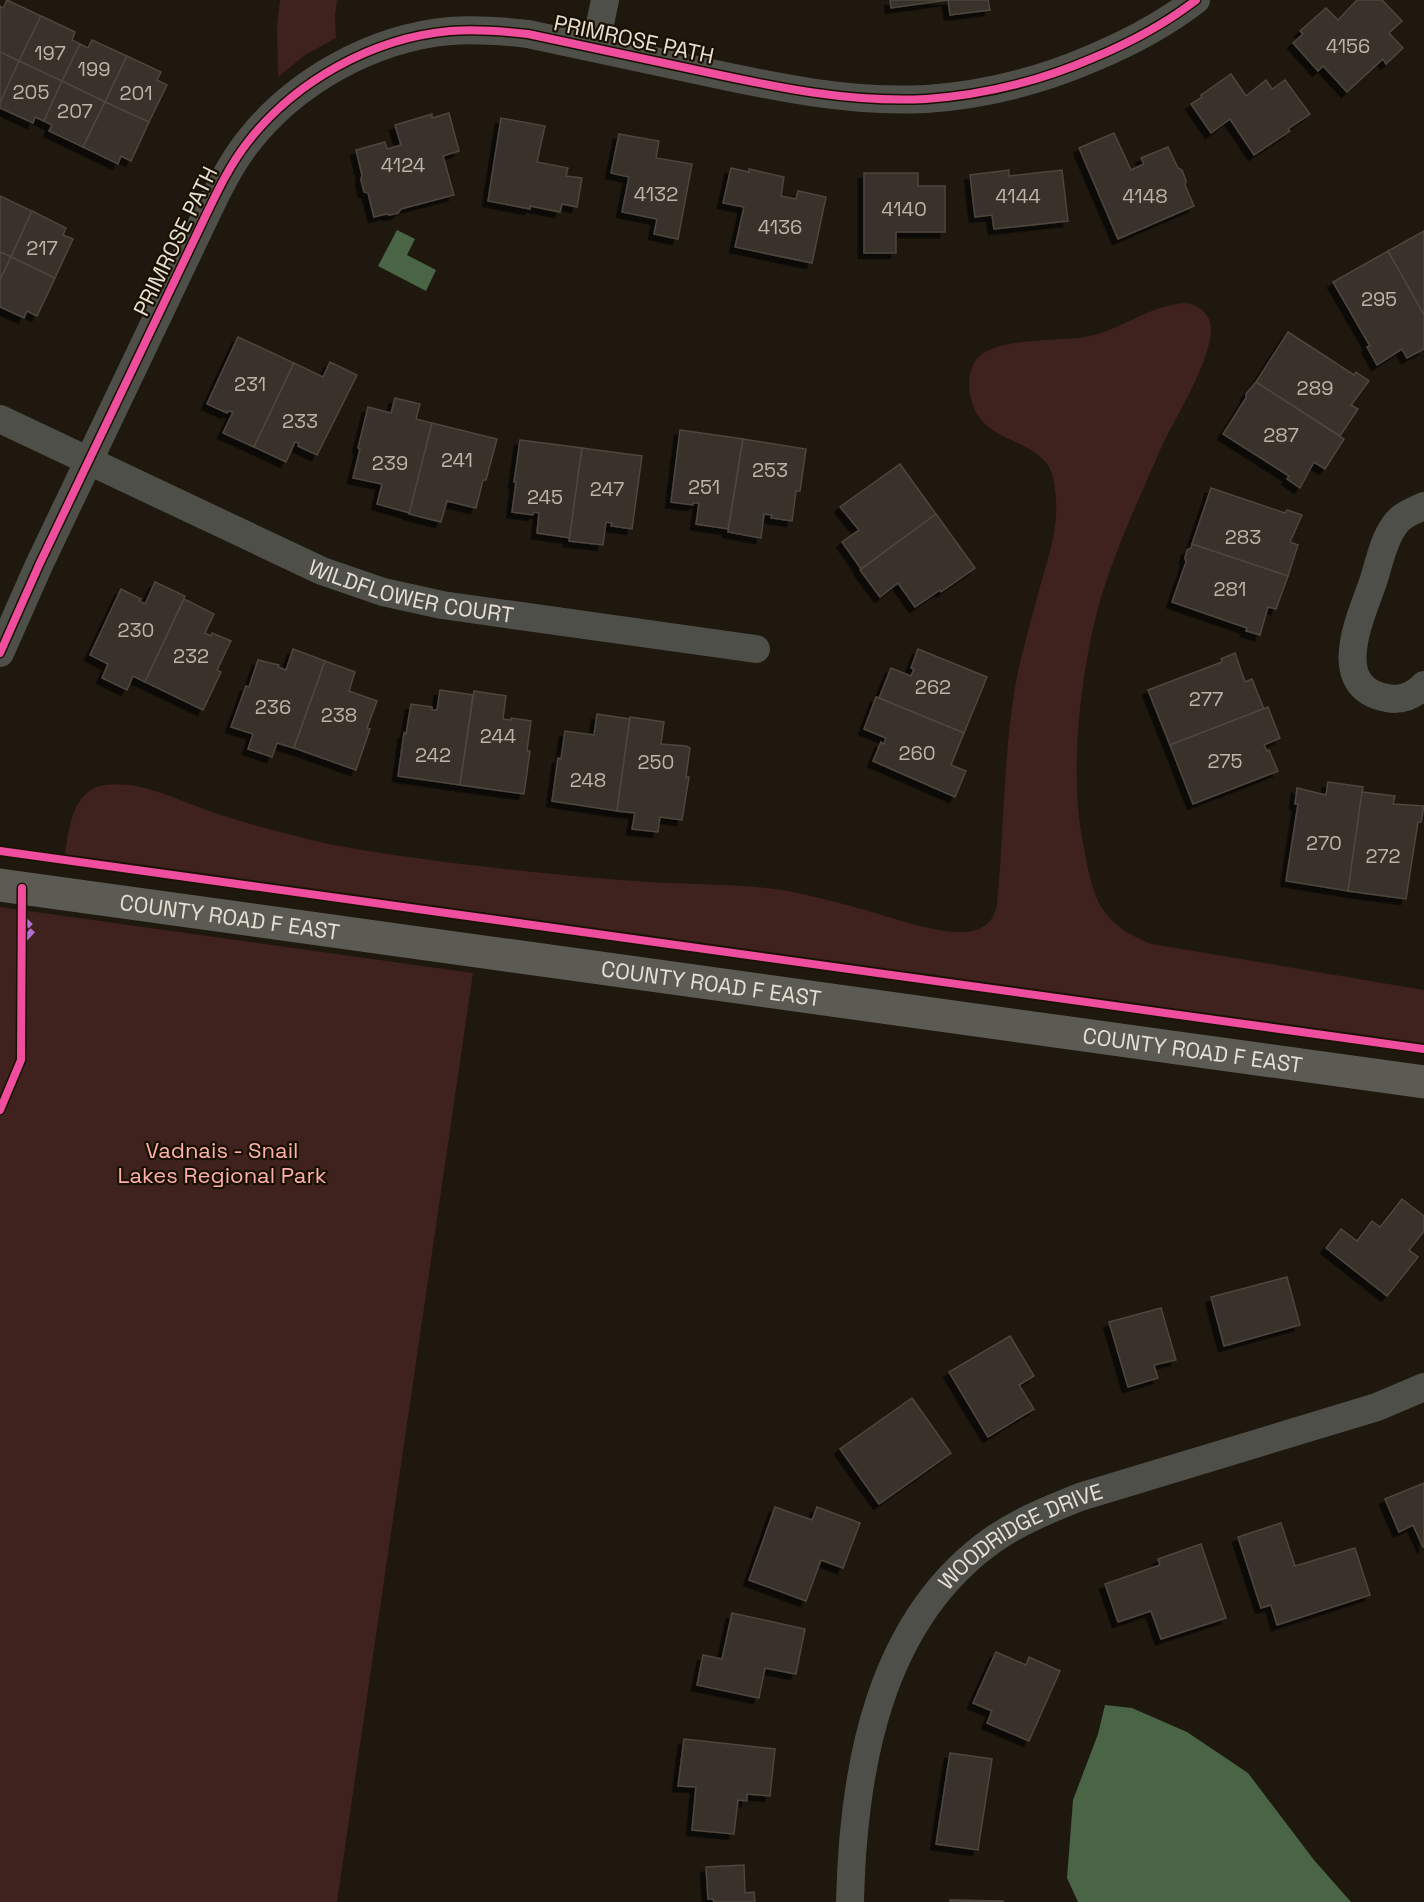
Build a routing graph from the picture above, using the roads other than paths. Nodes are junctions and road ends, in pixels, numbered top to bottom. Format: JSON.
{"nodes":[{"id":1,"x":605,"y":0,"type":"edge"},
{"id":2,"x":1196,"y":0,"type":"edge"},
{"id":3,"x":595,"y":48,"type":"junction"},
{"id":4,"x":0,"y":419,"type":"edge"},
{"id":5,"x":89,"y":461,"type":"junction"},
{"id":6,"x":1424,"y":506,"type":"edge"},
{"id":7,"x":756,"y":649,"type":"dead end"},
{"id":8,"x":0,"y":653,"type":"edge"},
{"id":9,"x":1424,"y":685,"type":"edge"},
{"id":10,"x":0,"y":885,"type":"edge"},
{"id":11,"x":1424,"y":1082,"type":"edge"},
{"id":12,"x":1424,"y":1387,"type":"edge"},
{"id":13,"x":850,"y":1902,"type":"edge"}],
"edges":[{"from":1,"to":3,"type":"street"},
{"from":2,"to":3,"type":"street","name":"PRIMROSE PATH"},
{"from":3,"to":5,"type":"street","name":"PRIMROSE PATH"},
{"from":4,"to":5,"type":"street","name":"WILDFLOWER COURT"},
{"from":5,"to":7,"type":"street","name":"WILDFLOWER COURT"},
{"from":5,"to":8,"type":"street","name":"PRIMROSE PATH"},
{"from":6,"to":9,"type":"street"},
{"from":10,"to":11,"type":"street","name":"COUNTY ROAD F EAST"},
{"from":12,"to":13,"type":"street","name":"WOODRIDGE DRIVE"}]}
